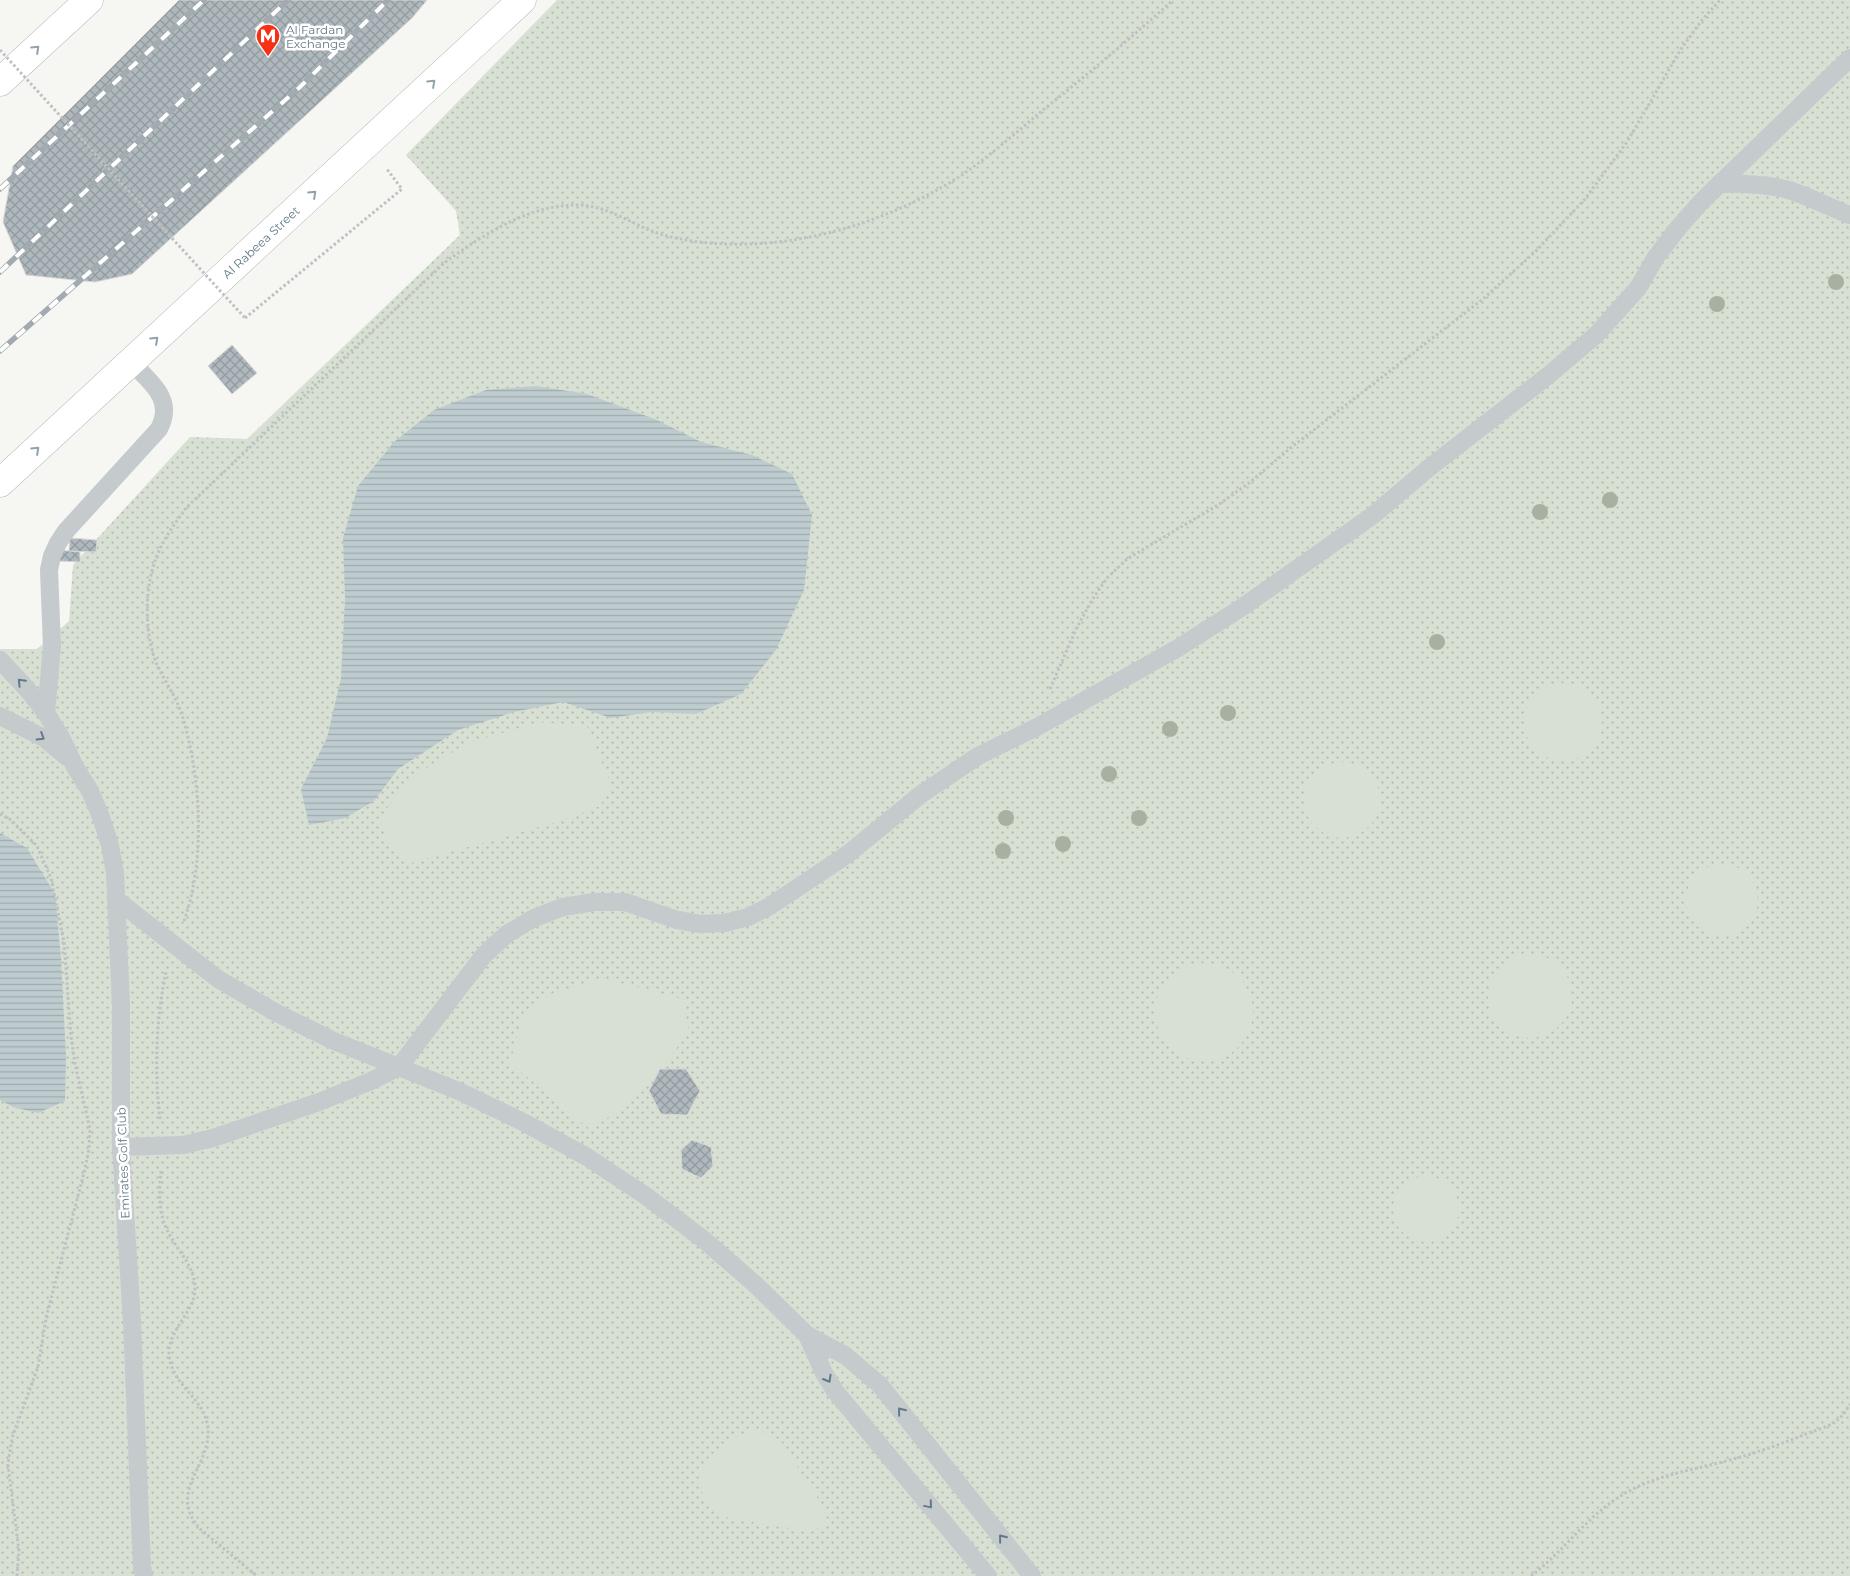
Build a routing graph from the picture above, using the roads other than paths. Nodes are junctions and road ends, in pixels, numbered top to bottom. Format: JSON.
{"nodes":[{"id":1,"x":89,"y":0,"type":"edge"},
{"id":2,"x":522,"y":0,"type":"edge"},
{"id":3,"x":1850,"y":58,"type":"edge"},
{"id":4,"x":0,"y":82,"type":"edge"},
{"id":5,"x":1720,"y":184,"type":"junction"},
{"id":6,"x":1850,"y":215,"type":"edge"},
{"id":7,"x":131,"y":362,"type":"junction"},
{"id":8,"x":0,"y":483,"type":"edge"},
{"id":9,"x":0,"y":660,"type":"edge"},
{"id":10,"x":46,"y":713,"type":"junction"},
{"id":11,"x":0,"y":716,"type":"edge"},
{"id":12,"x":75,"y":767,"type":"junction"},
{"id":13,"x":117,"y":900,"type":"junction"},
{"id":14,"x":399,"y":1067,"type":"junction"},
{"id":15,"x":121,"y":1147,"type":"junction"},
{"id":16,"x":807,"y":1335,"type":"junction"},
{"id":17,"x":142,"y":1573,"type":"edge"},
{"id":18,"x":988,"y":1576,"type":"edge"},
{"id":19,"x":1032,"y":1576,"type":"edge"}],
"edges":[{"from":4,"to":1,"type":"main road","one_way":true},
{"from":7,"to":2,"type":"main road","name":"Al Rabeea Street","one_way":true},
{"from":3,"to":5,"type":"lane"},
{"from":5,"to":6,"type":"lane"},
{"from":5,"to":14,"type":"lane"},
{"from":8,"to":7,"type":"main road","name":"Al Rabeea Street","one_way":true},
{"from":7,"to":10,"type":"lane"},
{"from":10,"to":9,"type":"lane","name":"Emirates Golf Club","one_way":true},
{"from":10,"to":12,"type":"lane","name":"Emirates Golf Club"},
{"from":11,"to":12,"type":"lane","name":"Emirates Golf Club","one_way":true},
{"from":12,"to":13,"type":"lane","name":"Emirates Golf Club"},
{"from":13,"to":14,"type":"lane"},
{"from":13,"to":15,"type":"lane","name":"Emirates Golf Club"},
{"from":14,"to":15,"type":"lane"},
{"from":14,"to":16,"type":"lane"},
{"from":15,"to":17,"type":"lane","name":"Emirates Golf Club"},
{"from":16,"to":18,"type":"lane","one_way":true},
{"from":19,"to":16,"type":"lane","one_way":true}]}
